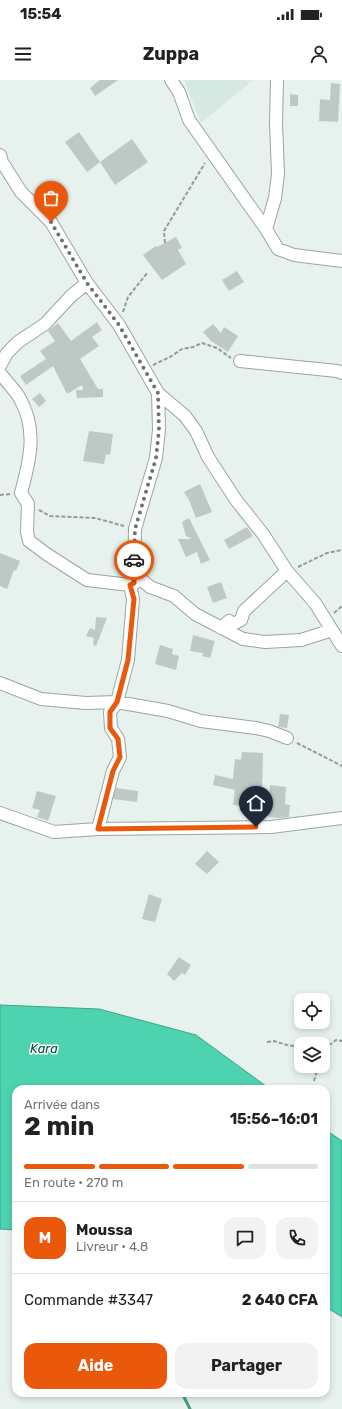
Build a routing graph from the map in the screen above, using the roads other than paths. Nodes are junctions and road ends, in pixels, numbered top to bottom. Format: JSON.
{"nodes":[{"id":1,"x":171,"y":80,"type":"edge"},
{"id":2,"x":277,"y":80,"type":"edge"},
{"id":3,"x":0,"y":154,"type":"edge"},
{"id":4,"x":266,"y":229,"type":"junction"},
{"id":5,"x":342,"y":261,"type":"edge"},
{"id":6,"x":87,"y":283,"type":"junction"},
{"id":7,"x":240,"y":361,"type":"road end"},
{"id":8,"x":0,"y":366,"type":"edge"},
{"id":9,"x":0,"y":373,"type":"edge"},
{"id":10,"x":342,"y":373,"type":"edge"},
{"id":11,"x":158,"y":393,"type":"junction"},
{"id":12,"x":287,"y":571,"type":"junction"},
{"id":13,"x":132,"y":584,"type":"junction"},
{"id":14,"x":221,"y":628,"type":"junction"},
{"id":15,"x":330,"y":628,"type":"junction"},
{"id":16,"x":342,"y":646,"type":"edge"},
{"id":17,"x":0,"y":683,"type":"edge"},
{"id":18,"x":117,"y":702,"type":"junction"},
{"id":19,"x":287,"y":738,"type":"road end"},
{"id":20,"x":0,"y":813,"type":"edge"},
{"id":21,"x":342,"y":818,"type":"edge"},
{"id":22,"x":98,"y":829,"type":"junction"}],
"edges":[{"from":1,"to":4,"type":"street"},
{"from":2,"to":4,"type":"street"},
{"from":3,"to":6,"type":"street"},
{"from":4,"to":5,"type":"street"},
{"from":6,"to":8,"type":"street"},
{"from":6,"to":11,"type":"street"},
{"from":7,"to":10,"type":"street"},
{"from":9,"to":13,"type":"street"},
{"from":11,"to":12,"type":"street"},
{"from":11,"to":13,"type":"street"},
{"from":12,"to":14,"type":"street"},
{"from":12,"to":15,"type":"street"},
{"from":13,"to":14,"type":"street"},
{"from":13,"to":18,"type":"street"},
{"from":14,"to":15,"type":"street"},
{"from":15,"to":16,"type":"street"},
{"from":17,"to":18,"type":"street"},
{"from":18,"to":19,"type":"street"},
{"from":18,"to":22,"type":"street"},
{"from":20,"to":22,"type":"street"},
{"from":21,"to":22,"type":"street"}]}
